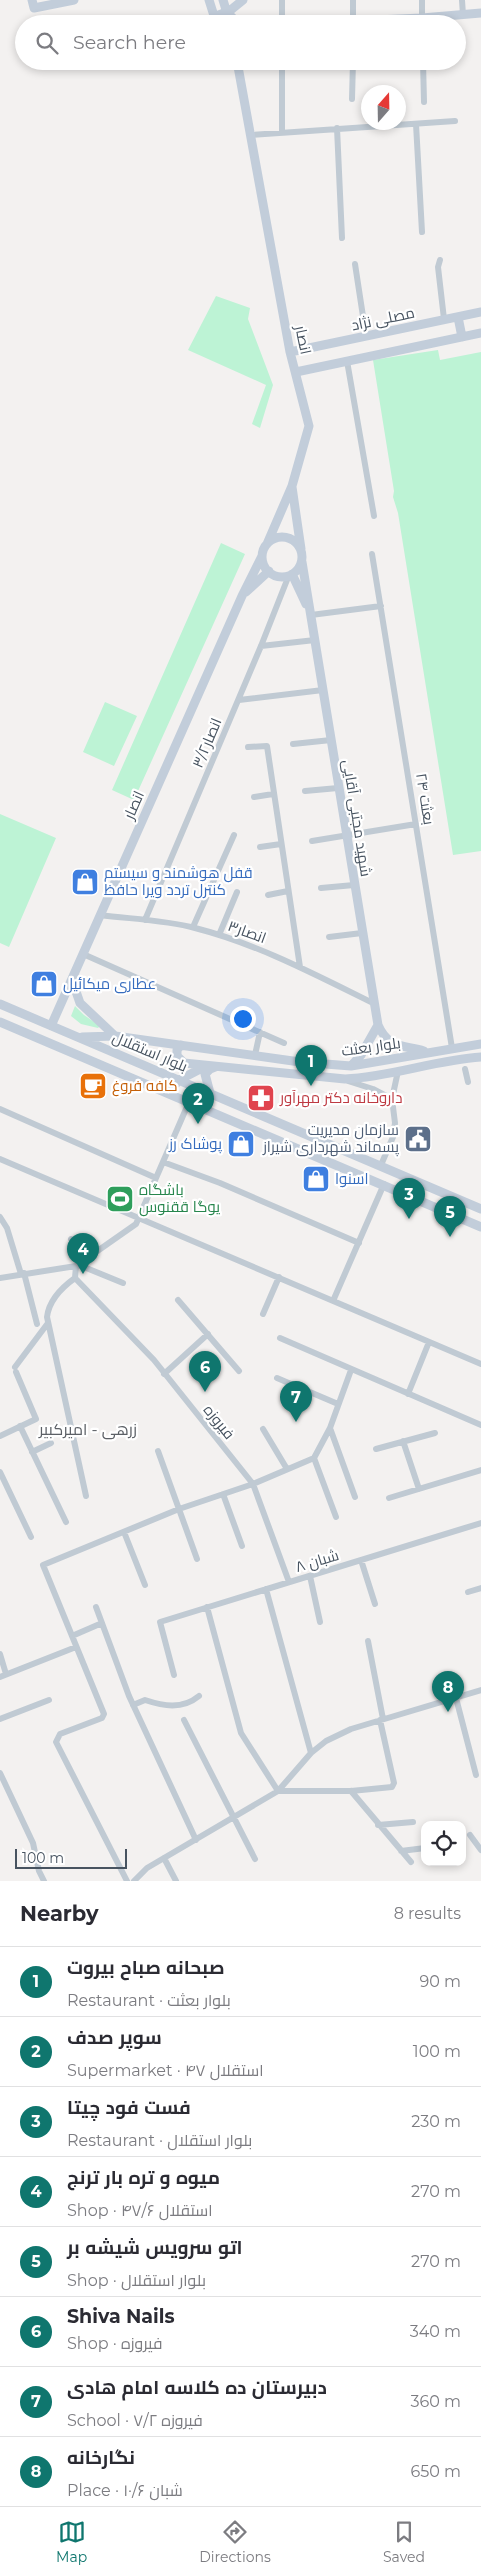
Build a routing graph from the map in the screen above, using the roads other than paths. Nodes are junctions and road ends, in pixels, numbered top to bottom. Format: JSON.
{"nodes":[{"id":1,"x":74,"y":0,"type":"edge"},
{"id":2,"x":209,"y":0,"type":"edge"},
{"id":3,"x":223,"y":0,"type":"edge"},
{"id":4,"x":244,"y":0,"type":"edge"},
{"id":5,"x":282,"y":0,"type":"edge"},
{"id":6,"x":353,"y":0,"type":"edge"},
{"id":7,"x":422,"y":0,"type":"edge"},
{"id":8,"x":462,"y":0,"type":"edge"},
{"id":9,"x":33,"y":4,"type":"edge"},
{"id":10,"x":227,"y":13,"type":"junction"},
{"id":11,"x":481,"y":13,"type":"edge"},
{"id":12,"x":213,"y":15,"type":"edge"},
{"id":13,"x":218,"y":15,"type":"edge"},
{"id":14,"x":230,"y":15,"type":"edge"},
{"id":15,"x":238,"y":15,"type":"edge"},
{"id":16,"x":283,"y":15,"type":"edge"},
{"id":17,"x":353,"y":15,"type":"edge"},
{"id":18,"x":422,"y":15,"type":"edge"},
{"id":19,"x":463,"y":15,"type":"joint"},
{"id":20,"x":239,"y":70,"type":"edge"},
{"id":21,"x":282,"y":70,"type":"edge"},
{"id":22,"x":353,"y":70,"type":"edge"},
{"id":23,"x":423,"y":70,"type":"edge"},
{"id":24,"x":352,"y":99,"type":"dead end"},
{"id":25,"x":424,"y":102,"type":"dead end"},
{"id":26,"x":455,"y":121,"type":"dead end"},
{"id":27,"x":416,"y":124,"type":"junction"},
{"id":28,"x":337,"y":128,"type":"junction"},
{"id":29,"x":282,"y":131,"type":"junction"},
{"id":30,"x":251,"y":134,"type":"junction"},
{"id":31,"x":422,"y":232,"type":"dead end"},
{"id":32,"x":342,"y":238,"type":"dead end"},
{"id":33,"x":440,"y":260,"type":"dead end"},
{"id":34,"x":355,"y":264,"type":"dead end"},
{"id":35,"x":481,"y":312,"type":"edge"},
{"id":36,"x":458,"y":317,"type":"junction"},
{"id":37,"x":444,"y":319,"type":"junction"},
{"id":38,"x":481,"y":333,"type":"edge"},
{"id":39,"x":366,"y":336,"type":"junction"},
{"id":40,"x":462,"y":337,"type":"junction"},
{"id":41,"x":290,"y":352,"type":"junction"},
{"id":42,"x":347,"y":362,"type":"junction"},
{"id":43,"x":296,"y":372,"type":"junction"},
{"id":44,"x":292,"y":486,"type":"junction"},
{"id":45,"x":374,"y":516,"type":"dead end"},
{"id":46,"x":267,"y":544,"type":"junction"},
{"id":47,"x":301,"y":549,"type":"junction"},
{"id":48,"x":372,"y":554,"type":"dead end"},
{"id":49,"x":262,"y":556,"type":"junction"},
{"id":50,"x":302,"y":562,"type":"junction"},
{"id":51,"x":269,"y":571,"type":"junction"},
{"id":52,"x":290,"y":575,"type":"junction"},
{"id":53,"x":242,"y":596,"type":"junction"},
{"id":54,"x":381,"y":606,"type":"junction"},
{"id":55,"x":311,"y":616,"type":"junction"},
{"id":56,"x":315,"y":640,"type":"junction"},
{"id":57,"x":262,"y":646,"type":"junction"},
{"id":58,"x":323,"y":690,"type":"junction"},
{"id":59,"x":239,"y":700,"type":"junction"},
{"id":60,"x":331,"y":740,"type":"junction"},
{"id":61,"x":293,"y":744,"type":"dead end"},
{"id":62,"x":248,"y":747,"type":"dead end"},
{"id":63,"x":338,"y":788,"type":"junction"},
{"id":64,"x":305,"y":791,"type":"dead end"},
{"id":65,"x":273,"y":794,"type":"junction"},
{"id":66,"x":254,"y":797,"type":"dead end"},
{"id":67,"x":416,"y":824,"type":"junction"},
{"id":68,"x":234,"y":836,"type":"dead end"},
{"id":69,"x":346,"y":836,"type":"junction"},
{"id":70,"x":312,"y":841,"type":"dead end"},
{"id":71,"x":281,"y":844,"type":"junction"},
{"id":72,"x":260,"y":847,"type":"dead end"},
{"id":73,"x":354,"y":885,"type":"junction"},
{"id":74,"x":321,"y":888,"type":"dead end"},
{"id":75,"x":288,"y":891,"type":"junction"},
{"id":76,"x":237,"y":892,"type":"dead end"},
{"id":77,"x":268,"y":895,"type":"dead end"},
{"id":78,"x":100,"y":915,"type":"junction"},
{"id":79,"x":145,"y":920,"type":"junction"},
{"id":80,"x":193,"y":927,"type":"junction"},
{"id":81,"x":362,"y":933,"type":"junction"},
{"id":82,"x":219,"y":935,"type":"junction"},
{"id":83,"x":329,"y":937,"type":"dead end"},
{"id":84,"x":83,"y":954,"type":"junction"},
{"id":85,"x":300,"y":967,"type":"junction"},
{"id":86,"x":72,"y":980,"type":"junction"},
{"id":87,"x":0,"y":1004,"type":"edge"},
{"id":88,"x":375,"y":1004,"type":"junction"},
{"id":89,"x":0,"y":1023,"type":"edge"},
{"id":90,"x":378,"y":1025,"type":"junction"},
{"id":91,"x":52,"y":1026,"type":"junction"},
{"id":92,"x":260,"y":1032,"type":"junction"},
{"id":93,"x":115,"y":1036,"type":"junction"},
{"id":94,"x":79,"y":1037,"type":"junction"},
{"id":95,"x":284,"y":1044,"type":"dead end"},
{"id":96,"x":481,"y":1044,"type":"edge"},
{"id":97,"x":181,"y":1045,"type":"junction"},
{"id":98,"x":452,"y":1048,"type":"junction"},
{"id":99,"x":426,"y":1052,"type":"junction"},
{"id":100,"x":254,"y":1055,"type":"junction"},
{"id":101,"x":481,"y":1057,"type":"edge"},
{"id":102,"x":206,"y":1066,"type":"junction"},
{"id":103,"x":221,"y":1066,"type":"junction"},
{"id":104,"x":351,"y":1066,"type":"junction"},
{"id":105,"x":464,"y":1069,"type":"dead end"},
{"id":106,"x":398,"y":1071,"type":"junction"},
{"id":107,"x":345,"y":1079,"type":"junction"},
{"id":108,"x":179,"y":1080,"type":"junction"},
{"id":109,"x":468,"y":1082,"type":"dead end"},
{"id":110,"x":168,"y":1092,"type":"junction"},
{"id":111,"x":210,"y":1093,"type":"junction"},
{"id":112,"x":392,"y":1099,"type":"junction"},
{"id":113,"x":189,"y":1102,"type":"junction"},
{"id":114,"x":0,"y":1109,"type":"edge"},
{"id":115,"x":0,"y":1159,"type":"edge"},
{"id":116,"x":163,"y":1162,"type":"junction"},
{"id":117,"x":381,"y":1165,"type":"junction"},
{"id":118,"x":156,"y":1178,"type":"junction"},
{"id":119,"x":384,"y":1184,"type":"junction"},
{"id":120,"x":446,"y":1194,"type":"junction"},
{"id":121,"x":440,"y":1209,"type":"junction"},
{"id":122,"x":481,"y":1209,"type":"edge"},
{"id":123,"x":0,"y":1217,"type":"edge"},
{"id":124,"x":140,"y":1217,"type":"junction"},
{"id":125,"x":481,"y":1227,"type":"edge"},
{"id":126,"x":71,"y":1240,"type":"dead end"},
{"id":127,"x":358,"y":1243,"type":"junction"},
{"id":128,"x":97,"y":1251,"type":"junction"},
{"id":129,"x":77,"y":1265,"type":"junction"},
{"id":130,"x":22,"y":1274,"type":"junction"},
{"id":131,"x":279,"y":1277,"type":"junction"},
{"id":132,"x":0,"y":1278,"type":"edge"},
{"id":133,"x":75,"y":1278,"type":"junction"},
{"id":134,"x":123,"y":1282,"type":"dead end"},
{"id":135,"x":178,"y":1300,"type":"dead end"},
{"id":136,"x":333,"y":1301,"type":"junction"},
{"id":137,"x":263,"y":1314,"type":"dead end"},
{"id":138,"x":48,"y":1323,"type":"junction"},
{"id":139,"x":37,"y":1324,"type":"dead end"},
{"id":140,"x":208,"y":1334,"type":"junction"},
{"id":141,"x":280,"y":1338,"type":"dead end"},
{"id":142,"x":429,"y":1342,"type":"junction"},
{"id":143,"x":481,"y":1364,"type":"edge"},
{"id":144,"x":350,"y":1370,"type":"junction"},
{"id":145,"x":239,"y":1371,"type":"dead end"},
{"id":146,"x":164,"y":1374,"type":"junction"},
{"id":147,"x":277,"y":1378,"type":"dead end"},
{"id":148,"x":408,"y":1394,"type":"junction"},
{"id":149,"x":338,"y":1404,"type":"junction"},
{"id":150,"x":481,"y":1425,"type":"edge"},
{"id":151,"x":20,"y":1426,"type":"junction"},
{"id":152,"x":330,"y":1428,"type":"junction"},
{"id":153,"x":263,"y":1429,"type":"dead end"},
{"id":154,"x":435,"y":1432,"type":"dead end"},
{"id":155,"x":0,"y":1436,"type":"edge"},
{"id":156,"x":403,"y":1441,"type":"junction"},
{"id":157,"x":50,"y":1443,"type":"dead end"},
{"id":158,"x":376,"y":1448,"type":"dead end"},
{"id":159,"x":158,"y":1451,"type":"dead end"},
{"id":160,"x":32,"y":1452,"type":"junction"},
{"id":161,"x":314,"y":1458,"type":"junction"},
{"id":162,"x":287,"y":1469,"type":"junction"},
{"id":163,"x":481,"y":1470,"type":"edge"},
{"id":164,"x":0,"y":1472,"type":"edge"},
{"id":165,"x":253,"y":1484,"type":"junction"},
{"id":166,"x":419,"y":1489,"type":"junction"},
{"id":167,"x":223,"y":1494,"type":"junction"},
{"id":168,"x":86,"y":1496,"type":"dead end"},
{"id":169,"x":356,"y":1497,"type":"dead end"},
{"id":170,"x":388,"y":1498,"type":"dead end"},
{"id":171,"x":179,"y":1509,"type":"junction"},
{"id":172,"x":336,"y":1517,"type":"dead end"},
{"id":173,"x":66,"y":1522,"type":"dead end"},
{"id":174,"x":481,"y":1523,"type":"edge"},
{"id":175,"x":124,"y":1532,"type":"junction"},
{"id":176,"x":31,"y":1537,"type":"dead end"},
{"id":177,"x":242,"y":1546,"type":"dead end"},
{"id":178,"x":197,"y":1559,"type":"dead end"},
{"id":179,"x":361,"y":1560,"type":"junction"},
{"id":180,"x":310,"y":1576,"type":"junction"},
{"id":181,"x":289,"y":1582,"type":"junction"},
{"id":182,"x":145,"y":1584,"type":"dead end"},
{"id":183,"x":481,"y":1588,"type":"edge"},
{"id":184,"x":266,"y":1589,"type":"junction"},
{"id":185,"x":468,"y":1592,"type":"dead end"},
{"id":186,"x":375,"y":1604,"type":"dead end"},
{"id":187,"x":96,"y":1607,"type":"dead end"},
{"id":188,"x":207,"y":1608,"type":"junction"},
{"id":189,"x":320,"y":1622,"type":"dead end"},
{"id":190,"x":102,"y":1623,"type":"junction"},
{"id":191,"x":72,"y":1636,"type":"junction"},
{"id":192,"x":368,"y":1641,"type":"dead end"},
{"id":193,"x":76,"y":1647,"type":"junction"},
{"id":194,"x":0,"y":1654,"type":"edge"},
{"id":195,"x":174,"y":1674,"type":"dead end"},
{"id":196,"x":3,"y":1675,"type":"edge"},
{"id":197,"x":481,"y":1690,"type":"edge"},
{"id":198,"x":199,"y":1696,"type":"dead end"},
{"id":199,"x":456,"y":1698,"type":"junction"},
{"id":200,"x":49,"y":1700,"type":"dead end"},
{"id":201,"x":133,"y":1705,"type":"junction"},
{"id":202,"x":0,"y":1720,"type":"edge"},
{"id":203,"x":184,"y":1720,"type":"dead end"},
{"id":204,"x":382,"y":1720,"type":"junction"},
{"id":205,"x":311,"y":1753,"type":"junction"},
{"id":206,"x":0,"y":1773,"type":"edge"},
{"id":207,"x":476,"y":1775,"type":"dead end"},
{"id":208,"x":278,"y":1791,"type":"junction"},
{"id":209,"x":351,"y":1791,"type":"junction"},
{"id":210,"x":233,"y":1818,"type":"junction"},
{"id":211,"x":413,"y":1822,"type":"dead end"},
{"id":212,"x":378,"y":1825,"type":"junction"},
{"id":213,"x":470,"y":1835,"type":"dead end"},
{"id":214,"x":196,"y":1840,"type":"junction"},
{"id":215,"x":421,"y":1848,"type":"edge"},
{"id":216,"x":481,"y":1850,"type":"edge"},
{"id":217,"x":401,"y":1851,"type":"junction"},
{"id":218,"x":164,"y":1858,"type":"junction"},
{"id":219,"x":255,"y":1859,"type":"dead end"},
{"id":220,"x":411,"y":1862,"type":"dead end"},
{"id":221,"x":44,"y":1881,"type":"edge"},
{"id":222,"x":127,"y":1881,"type":"edge"},
{"id":223,"x":134,"y":1881,"type":"edge"},
{"id":224,"x":176,"y":1881,"type":"edge"}],
"edges":[{"from":1,"to":9,"type":"main road"},
{"from":2,"to":12,"type":"main road"},
{"from":3,"to":10,"type":"main road"},
{"from":4,"to":10,"type":"main road"},
{"from":4,"to":15,"type":"main road"},
{"from":5,"to":16,"type":"street"},
{"from":6,"to":17,"type":"street"},
{"from":7,"to":18,"type":"street"},
{"from":8,"to":19,"type":"street"},
{"from":10,"to":13,"type":"main road"},
{"from":10,"to":14,"type":"main road"},
{"from":11,"to":19,"type":"main road"},
{"from":20,"to":30,"type":"main road","name":"انصار"},
{"from":21,"to":29,"type":"street"},
{"from":22,"to":24,"type":"street"},
{"from":23,"to":25,"type":"street"},
{"from":26,"to":27,"type":"street"},
{"from":27,"to":28,"type":"street"},
{"from":27,"to":31,"type":"street"},
{"from":28,"to":29,"type":"street"},
{"from":28,"to":32,"type":"street"},
{"from":29,"to":30,"type":"street"},
{"from":30,"to":41,"type":"main road","name":"انصار"},
{"from":33,"to":37,"type":"street"},
{"from":34,"to":39,"type":"street"},
{"from":35,"to":36,"type":"main road","name":"مصلی نژاد"},
{"from":36,"to":37,"type":"main road","name":"مصلی نژاد"},
{"from":36,"to":40,"type":"main road"},
{"from":37,"to":39,"type":"main road","name":"مصلی نژاد"},
{"from":38,"to":40,"type":"main road"},
{"from":39,"to":41,"type":"main road","name":"مصلی نژاد"},
{"from":40,"to":42,"type":"main road"},
{"from":41,"to":43,"type":"main road","name":"انصار"},
{"from":42,"to":43,"type":"main road"},
{"from":42,"to":45,"type":"street"},
{"from":43,"to":44,"type":"main road","name":"انصار"},
{"from":44,"to":46,"type":"main road","name":"انصار"},
{"from":44,"to":47,"type":"main road"},
{"from":46,"to":47,"type":"main road"},
{"from":46,"to":49,"type":"main road"},
{"from":47,"to":50,"type":"main road"},
{"from":48,"to":54,"type":"street","name":"بعثت ۲۴"},
{"from":49,"to":51,"type":"main road"},
{"from":49,"to":53,"type":"main road","name":"انصار"},
{"from":50,"to":52,"type":"main road"},
{"from":50,"to":55,"type":"main road","name":"شهید مجتبی آقایی"},
{"from":51,"to":52,"type":"main road"},
{"from":51,"to":53,"type":"main road","name":"انصار"},
{"from":52,"to":55,"type":"main road","name":"شهید مجتبی آقایی"},
{"from":52,"to":57,"type":"street","name":"انصار۳/۲"},
{"from":53,"to":78,"type":"main road","name":"انصار"},
{"from":54,"to":55,"type":"street"},
{"from":54,"to":67,"type":"street","name":"بعثت ۲۴"},
{"from":55,"to":56,"type":"main road","name":"شهید مجتبی آقایی"},
{"from":56,"to":57,"type":"street"},
{"from":56,"to":58,"type":"main road","name":"شهید مجتبی آقایی"},
{"from":57,"to":59,"type":"street","name":"انصار۳/۲"},
{"from":58,"to":59,"type":"street"},
{"from":58,"to":60,"type":"main road","name":"شهید مجتبی آقایی"},
{"from":59,"to":79,"type":"street","name":"انصار۳/۲"},
{"from":60,"to":61,"type":"street"},
{"from":60,"to":63,"type":"main road","name":"شهید مجتبی آقایی"},
{"from":62,"to":65,"type":"street"},
{"from":63,"to":64,"type":"street"},
{"from":63,"to":69,"type":"main road","name":"شهید مجتبی آقایی"},
{"from":65,"to":66,"type":"street"},
{"from":65,"to":71,"type":"street"},
{"from":67,"to":69,"type":"street"},
{"from":67,"to":98,"type":"street","name":"بعثت ۲۴"},
{"from":68,"to":80,"type":"street"},
{"from":69,"to":70,"type":"street"},
{"from":69,"to":73,"type":"main road","name":"شهید مجتبی آقایی"},
{"from":71,"to":72,"type":"street"},
{"from":71,"to":75,"type":"street"},
{"from":73,"to":74,"type":"street"},
{"from":73,"to":81,"type":"main road","name":"شهید مجتبی آقایی"},
{"from":75,"to":77,"type":"street"},
{"from":75,"to":85,"type":"street"},
{"from":76,"to":82,"type":"street"},
{"from":78,"to":79,"type":"street","name":"انصار۳"},
{"from":78,"to":84,"type":"main road","name":"انصار"},
{"from":79,"to":80,"type":"street","name":"انصار۳"},
{"from":80,"to":82,"type":"street","name":"انصار۳"},
{"from":81,"to":83,"type":"street"},
{"from":81,"to":88,"type":"main road","name":"شهید مجتبی آقایی"},
{"from":82,"to":85,"type":"street","name":"انصار۳"},
{"from":84,"to":86,"type":"main road","name":"انصار"},
{"from":84,"to":92,"type":"street"},
{"from":85,"to":88,"type":"street","name":"انصار۳"},
{"from":86,"to":91,"type":"main road","name":"انصار"},
{"from":86,"to":93,"type":"main road"},
{"from":87,"to":91,"type":"main road","name":"بلوار استقلال"},
{"from":88,"to":90,"type":"main road","name":"شهید مجتبی آقایی"},
{"from":89,"to":110,"type":"main road","name":"بلوار استقلال"},
{"from":90,"to":99,"type":"main road"},
{"from":90,"to":104,"type":"main road"},
{"from":91,"to":94,"type":"main road","name":"بلوار استقلال"},
{"from":92,"to":95,"type":"street"},
{"from":92,"to":100,"type":"street"},
{"from":93,"to":94,"type":"main road","name":"بلوار بعثت"},
{"from":93,"to":97,"type":"main road","name":"بلوار بعثت"},
{"from":94,"to":108,"type":"main road","name":"بلوار استقلال"},
{"from":96,"to":98,"type":"main road","name":"بلوار بعثت"},
{"from":97,"to":100,"type":"main road","name":"بلوار بعثت"},
{"from":97,"to":102,"type":"main road","name":"بلوار بعثت"},
{"from":98,"to":99,"type":"main road","name":"بلوار بعثت"},
{"from":99,"to":104,"type":"main road","name":"بلوار بعثت"},
{"from":100,"to":104,"type":"main road","name":"بلوار بعثت"},
{"from":101,"to":106,"type":"main road","name":"بلوار بعثت"},
{"from":102,"to":103,"type":"main road","name":"بلوار بعثت"},
{"from":102,"to":108,"type":"main road"},
{"from":103,"to":107,"type":"main road","name":"بلوار بعثت"},
{"from":103,"to":111,"type":"main road"},
{"from":105,"to":109,"type":"street"},
{"from":106,"to":107,"type":"main road","name":"بلوار بعثت"},
{"from":106,"to":112,"type":"street"},
{"from":107,"to":112,"type":"street"},
{"from":108,"to":110,"type":"main road"},
{"from":108,"to":111,"type":"main road","name":"بلوار استقلال"},
{"from":110,"to":113,"type":"main road","name":"بلوار استقلال"},
{"from":111,"to":117,"type":"main road","name":"بلوار استقلال"},
{"from":112,"to":117,"type":"street"},
{"from":113,"to":116,"type":"street"},
{"from":113,"to":119,"type":"main road","name":"بلوار استقلال"},
{"from":114,"to":118,"type":"street"},
{"from":115,"to":124,"type":"street"},
{"from":116,"to":118,"type":"street"},
{"from":116,"to":127,"type":"street"},
{"from":117,"to":120,"type":"main road","name":"بلوار استقلال"},
{"from":118,"to":124,"type":"street"},
{"from":119,"to":121,"type":"main road","name":"بلوار استقلال"},
{"from":119,"to":127,"type":"street"},
{"from":120,"to":121,"type":"main road"},
{"from":120,"to":122,"type":"main road","name":"بلوار استقلال"},
{"from":121,"to":125,"type":"main road","name":"بلوار استقلال"},
{"from":123,"to":130,"type":"street"},
{"from":124,"to":128,"type":"street"},
{"from":124,"to":131,"type":"street"},
{"from":126,"to":128,"type":"street"},
{"from":127,"to":136,"type":"street"},
{"from":128,"to":129,"type":"street"},
{"from":129,"to":130,"type":"street"},
{"from":129,"to":133,"type":"street"},
{"from":129,"to":134,"type":"street"},
{"from":130,"to":132,"type":"street"},
{"from":130,"to":139,"type":"street"},
{"from":131,"to":136,"type":"street"},
{"from":131,"to":137,"type":"street"},
{"from":133,"to":138,"type":"street"},
{"from":133,"to":146,"type":"street","name":"فیروزه"},
{"from":135,"to":140,"type":"street"},
{"from":136,"to":142,"type":"street"},
{"from":138,"to":151,"type":"street"},
{"from":138,"to":168,"type":"street"},
{"from":140,"to":145,"type":"street"},
{"from":140,"to":146,"type":"street"},
{"from":141,"to":144,"type":"street"},
{"from":142,"to":143,"type":"street"},
{"from":142,"to":148,"type":"street"},
{"from":144,"to":148,"type":"street"},
{"from":144,"to":149,"type":"street"},
{"from":146,"to":165,"type":"street","name":"فیروزه"},
{"from":147,"to":149,"type":"street"},
{"from":148,"to":150,"type":"street"},
{"from":149,"to":152,"type":"street"},
{"from":151,"to":155,"type":"street"},
{"from":151,"to":160,"type":"street"},
{"from":152,"to":161,"type":"street"},
{"from":152,"to":169,"type":"street"},
{"from":153,"to":162,"type":"street"},
{"from":154,"to":156,"type":"street"},
{"from":156,"to":158,"type":"street"},
{"from":156,"to":166,"type":"street"},
{"from":157,"to":160,"type":"street"},
{"from":159,"to":171,"type":"street"},
{"from":160,"to":173,"type":"street"},
{"from":161,"to":162,"type":"street"},
{"from":161,"to":172,"type":"street"},
{"from":162,"to":165,"type":"street"},
{"from":163,"to":166,"type":"street"},
{"from":164,"to":176,"type":"street"},
{"from":165,"to":167,"type":"street"},
{"from":165,"to":181,"type":"street","name":"فیروزه"},
{"from":166,"to":170,"type":"street"},
{"from":167,"to":171,"type":"street"},
{"from":167,"to":177,"type":"street"},
{"from":171,"to":175,"type":"street"},
{"from":171,"to":178,"type":"street"},
{"from":174,"to":179,"type":"street","name":"۸ شبان"},
{"from":175,"to":182,"type":"street"},
{"from":175,"to":191,"type":"street"},
{"from":179,"to":180,"type":"street","name":"۸ شبان"},
{"from":179,"to":186,"type":"street"},
{"from":180,"to":181,"type":"street","name":"۸ شبان"},
{"from":180,"to":189,"type":"street"},
{"from":181,"to":184,"type":"street","name":"۸ شبان"},
{"from":183,"to":185,"type":"street"},
{"from":184,"to":188,"type":"street","name":"۸ شبان"},
{"from":184,"to":205,"type":"street"},
{"from":187,"to":190,"type":"street"},
{"from":188,"to":195,"type":"street","name":"۸ شبان"},
{"from":188,"to":208,"type":"street"},
{"from":190,"to":191,"type":"street"},
{"from":190,"to":201,"type":"street"},
{"from":191,"to":193,"type":"street"},
{"from":192,"to":204,"type":"street"},
{"from":193,"to":196,"type":"street"},
{"from":193,"to":222,"type":"street"},
{"from":194,"to":196,"type":"street"},
{"from":197,"to":199,"type":"street"},
{"from":198,"to":201,"type":"street"},
{"from":199,"to":204,"type":"street"},
{"from":199,"to":207,"type":"street"},
{"from":200,"to":202,"type":"street"},
{"from":201,"to":214,"type":"street"},
{"from":203,"to":210,"type":"street"},
{"from":204,"to":205,"type":"street"},
{"from":204,"to":209,"type":"street"},
{"from":205,"to":208,"type":"street"},
{"from":206,"to":221,"type":"street"},
{"from":208,"to":209,"type":"street"},
{"from":208,"to":210,"type":"street"},
{"from":209,"to":212,"type":"street"},
{"from":210,"to":214,"type":"street"},
{"from":210,"to":219,"type":"street"},
{"from":211,"to":212,"type":"street"},
{"from":212,"to":217,"type":"street"},
{"from":213,"to":216,"type":"street"},
{"from":214,"to":218,"type":"street"},
{"from":215,"to":217,"type":"street"},
{"from":217,"to":220,"type":"street"},
{"from":218,"to":223,"type":"street"},
{"from":218,"to":224,"type":"street"}]}
